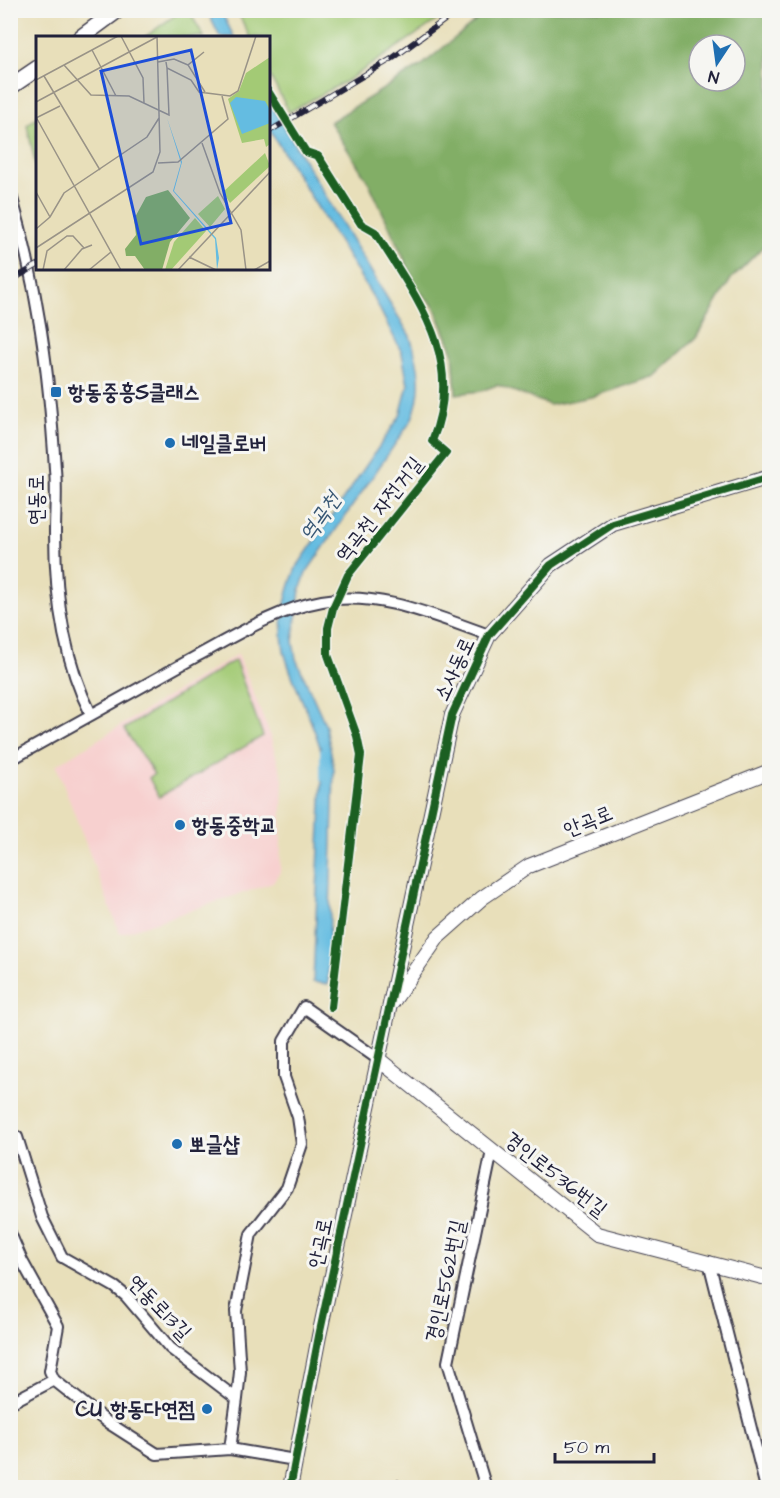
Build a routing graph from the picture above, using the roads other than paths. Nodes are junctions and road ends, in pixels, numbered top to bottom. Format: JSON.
{"nodes":[{"id":1,"x":118,"y":10,"type":"edge"},
{"id":2,"x":83,"y":36,"type":"edge"},
{"id":3,"x":36,"y":69,"type":"edge"},
{"id":4,"x":10,"y":87,"type":"edge"},
{"id":5,"x":10,"y":191,"type":"edge"},
{"id":6,"x":770,"y":477,"type":"edge"},
{"id":7,"x":489,"y":635,"type":"junction"},
{"id":8,"x":91,"y":714,"type":"junction"},
{"id":9,"x":10,"y":760,"type":"edge"},
{"id":10,"x":770,"y":771,"type":"edge"},
{"id":11,"x":389,"y":1007,"type":"junction"},
{"id":12,"x":378,"y":1059,"type":"junction"},
{"id":13,"x":10,"y":1136,"type":"edge"},
{"id":14,"x":492,"y":1150,"type":"junction"},
{"id":15,"x":10,"y":1233,"type":"edge"},
{"id":16,"x":709,"y":1262,"type":"junction"},
{"id":17,"x":770,"y":1279,"type":"edge"},
{"id":18,"x":54,"y":1380,"type":"junction"},
{"id":19,"x":237,"y":1399,"type":"junction"},
{"id":20,"x":10,"y":1402,"type":"edge"},
{"id":21,"x":230,"y":1449,"type":"junction"},
{"id":22,"x":295,"y":1460,"type":"junction"},
{"id":23,"x":290,"y":1488,"type":"edge"},
{"id":24,"x":486,"y":1488,"type":"edge"},
{"id":25,"x":765,"y":1488,"type":"edge"}],
"edges":[{"from":1,"to":2,"type":"main road"},
{"from":3,"to":4,"type":"main road"},
{"from":5,"to":8,"type":"street","name":"연동로"},
{"from":6,"to":7,"type":"street","name":"소사동로"},
{"from":7,"to":8,"type":"street"},
{"from":7,"to":11,"type":"street","name":"소사동로"},
{"from":8,"to":9,"type":"street"},
{"from":10,"to":11,"type":"street","name":"안곡로"},
{"from":11,"to":12,"type":"street","name":"안곡로"},
{"from":12,"to":14,"type":"street","name":"경인로536번길"},
{"from":12,"to":19,"type":"street"},
{"from":12,"to":22,"type":"street","name":"안곡로"},
{"from":13,"to":19,"type":"street","name":"연동로13길"},
{"from":14,"to":16,"type":"street","name":"경인로536번길"},
{"from":14,"to":24,"type":"street","name":"경인로562번길"},
{"from":15,"to":18,"type":"street"},
{"from":16,"to":17,"type":"street","name":"경인로536번길"},
{"from":16,"to":25,"type":"street"},
{"from":18,"to":20,"type":"street"},
{"from":18,"to":21,"type":"street"},
{"from":19,"to":21,"type":"street"},
{"from":21,"to":22,"type":"street"},
{"from":22,"to":23,"type":"street","name":"안곡로"}]}
